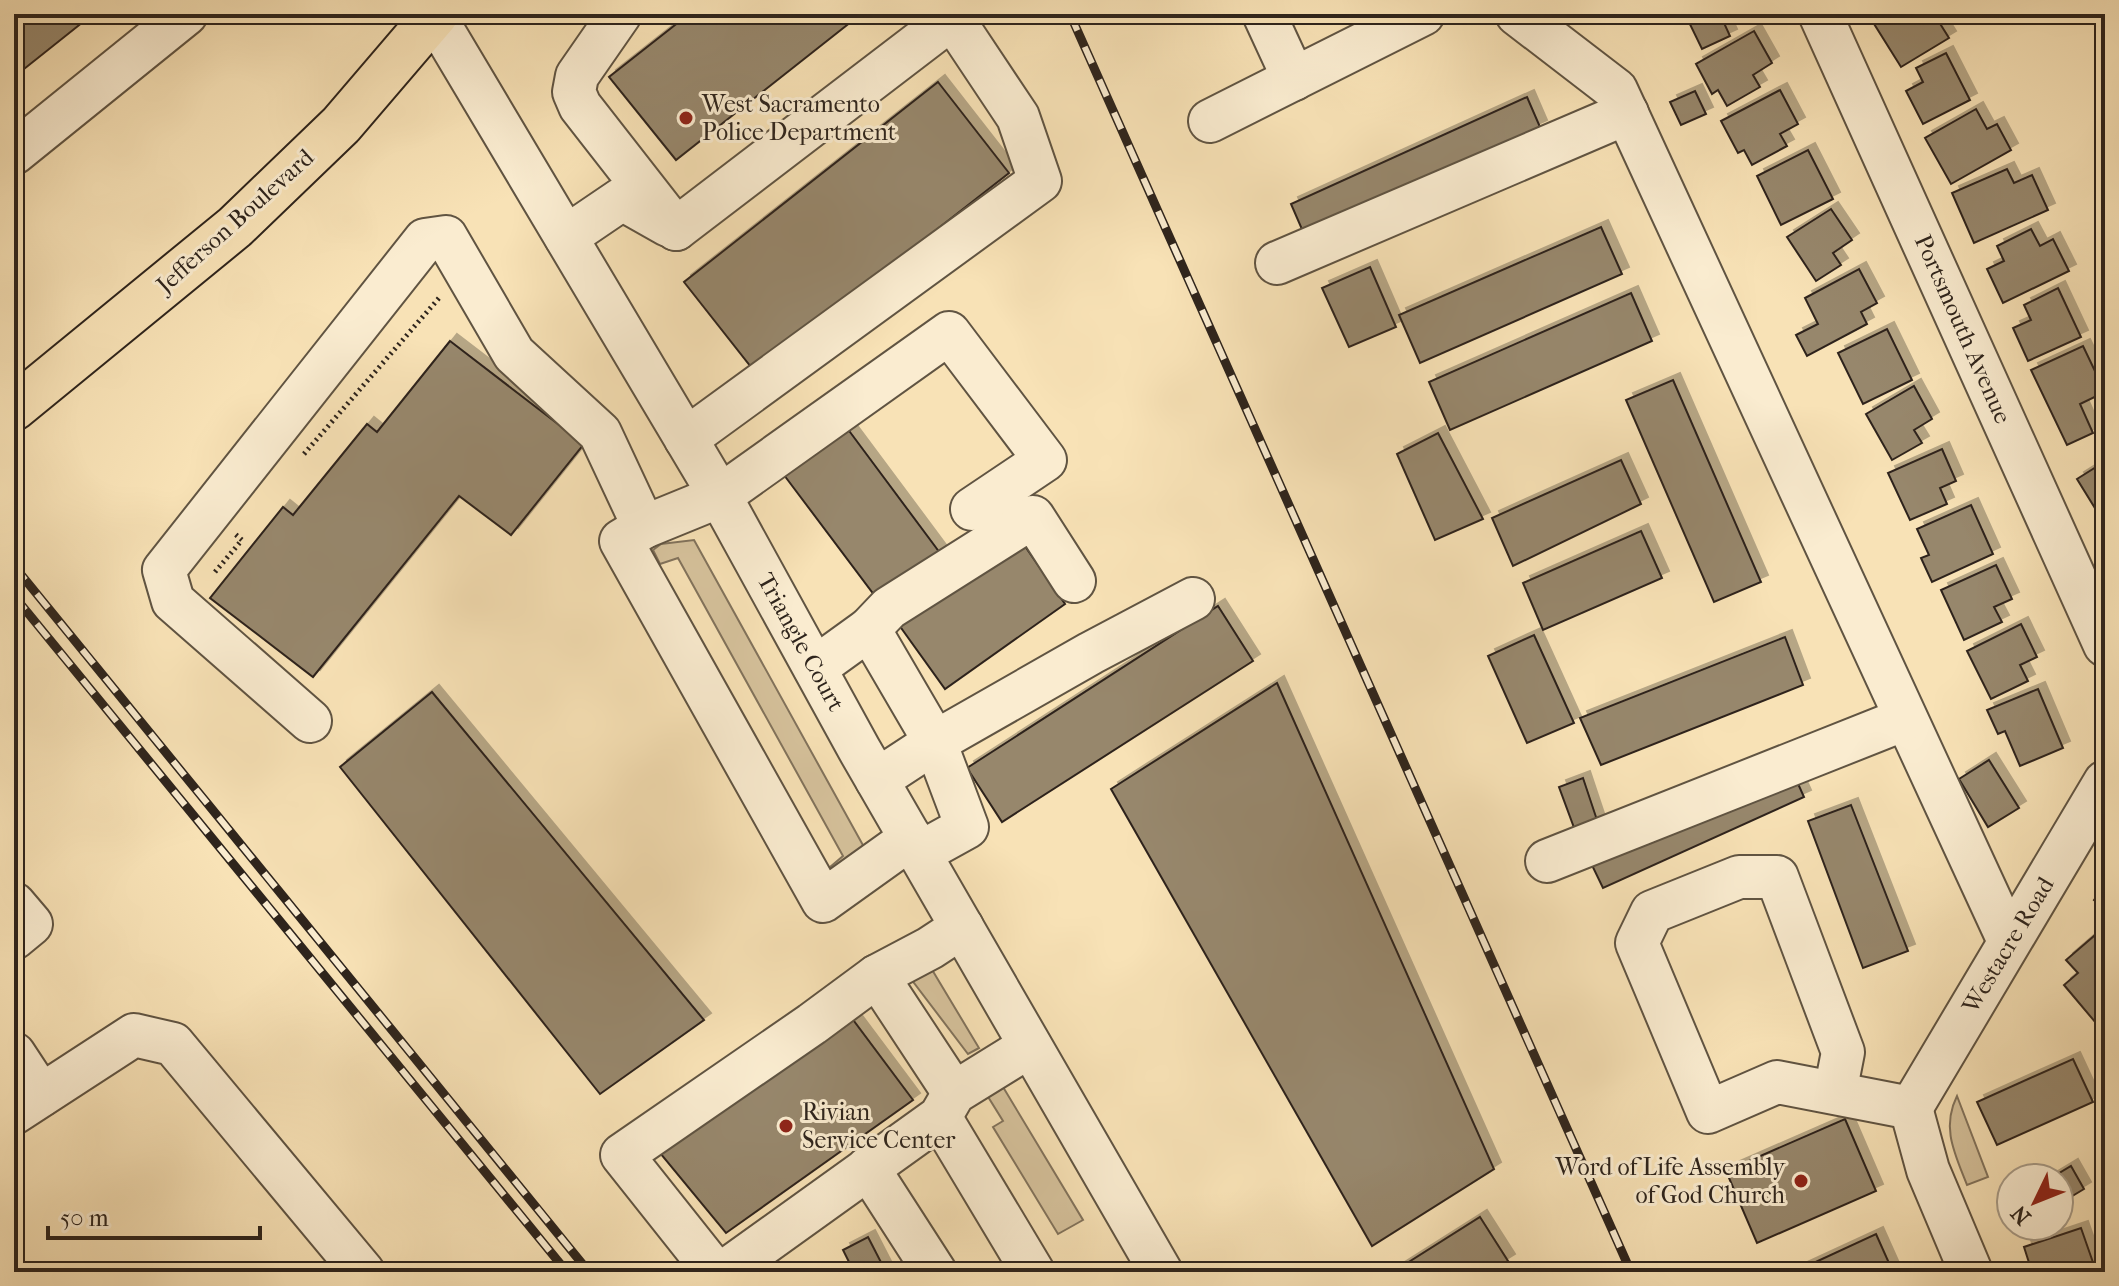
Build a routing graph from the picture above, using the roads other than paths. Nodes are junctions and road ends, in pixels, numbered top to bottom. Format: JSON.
{"nodes":[{"id":1,"x":186,"y":14,"type":"edge"},
{"id":2,"x":1264,"y":14,"type":"edge"},
{"id":3,"x":1423,"y":14,"type":"edge"},
{"id":4,"x":1517,"y":14,"type":"edge"},
{"id":5,"x":1820,"y":14,"type":"edge"},
{"id":6,"x":434,"y":15,"type":"edge"},
{"id":7,"x":952,"y":16,"type":"edge"},
{"id":8,"x":609,"y":30,"type":"edge"},
{"id":9,"x":1294,"y":79,"type":"junction"},
{"id":10,"x":1627,"y":113,"type":"junction"},
{"id":11,"x":1210,"y":121,"type":"dead end"},
{"id":12,"x":14,"y":153,"type":"edge"},
{"id":13,"x":676,"y":229,"type":"junction"},
{"id":14,"x":566,"y":237,"type":"junction"},
{"id":15,"x":1277,"y":263,"type":"dead end"},
{"id":16,"x":14,"y":408,"type":"edge"},
{"id":17,"x":686,"y":439,"type":"junction"},
{"id":18,"x":720,"y":496,"type":"junction"},
{"id":19,"x":972,"y":509,"type":"dead end"},
{"id":20,"x":644,"y":527,"type":"junction"},
{"id":21,"x":1074,"y":581,"type":"dead end"},
{"id":22,"x":1193,"y":599,"type":"dead end"},
{"id":23,"x":869,"y":629,"type":"junction"},
{"id":24,"x":2105,"y":645,"type":"edge"},
{"id":25,"x":815,"y":668,"type":"junction"},
{"id":26,"x":1905,"y":719,"type":"junction"},
{"id":27,"x":310,"y":721,"type":"dead end"},
{"id":28,"x":935,"y":742,"type":"junction"},
{"id":29,"x":877,"y":780,"type":"junction"},
{"id":30,"x":2105,"y":782,"type":"edge"},
{"id":31,"x":915,"y":846,"type":"junction"},
{"id":32,"x":1547,"y":861,"type":"dead end"},
{"id":33,"x":14,"y":904,"type":"edge"},
{"id":34,"x":962,"y":927,"type":"junction"},
{"id":35,"x":14,"y":938,"type":"edge"},
{"id":36,"x":2009,"y":941,"type":"junction"},
{"id":37,"x":877,"y":976,"type":"junction"},
{"id":38,"x":1030,"y":1046,"type":"junction"},
{"id":39,"x":14,"y":1054,"type":"edge"},
{"id":40,"x":1835,"y":1093,"type":"junction"},
{"id":41,"x":28,"y":1104,"type":"edge"},
{"id":42,"x":947,"y":1105,"type":"junction"},
{"id":43,"x":1911,"y":1108,"type":"junction"},
{"id":44,"x":868,"y":1168,"type":"junction"},
{"id":45,"x":363,"y":1272,"type":"edge"},
{"id":46,"x":715,"y":1272,"type":"edge"},
{"id":47,"x":724,"y":1272,"type":"edge"},
{"id":48,"x":935,"y":1272,"type":"edge"},
{"id":49,"x":1033,"y":1272,"type":"edge"},
{"id":50,"x":1161,"y":1272,"type":"edge"},
{"id":51,"x":1971,"y":1272,"type":"edge"}],
"edges":[{"from":1,"to":12,"type":"street"},
{"from":2,"to":9,"type":"street"},
{"from":3,"to":9,"type":"street"},
{"from":4,"to":10,"type":"street"},
{"from":5,"to":24,"type":"street","name":"Portsmouth Avenue"},
{"from":6,"to":14,"type":"street","name":"Triangle Court"},
{"from":6,"to":16,"type":"main road","name":"Jefferson Boulevard"},
{"from":7,"to":13,"type":"street"},
{"from":7,"to":17,"type":"street"},
{"from":8,"to":13,"type":"street"},
{"from":9,"to":11,"type":"street"},
{"from":10,"to":15,"type":"street"},
{"from":10,"to":26,"type":"street"},
{"from":13,"to":14,"type":"street"},
{"from":14,"to":17,"type":"street","name":"Triangle Court"},
{"from":17,"to":18,"type":"street","name":"Triangle Court"},
{"from":18,"to":19,"type":"street"},
{"from":18,"to":20,"type":"street"},
{"from":18,"to":25,"type":"street","name":"Triangle Court"},
{"from":20,"to":27,"type":"street"},
{"from":20,"to":31,"type":"street"},
{"from":21,"to":23,"type":"street"},
{"from":22,"to":28,"type":"street"},
{"from":23,"to":25,"type":"street"},
{"from":23,"to":28,"type":"street"},
{"from":25,"to":29,"type":"street","name":"Triangle Court"},
{"from":26,"to":32,"type":"street"},
{"from":26,"to":36,"type":"street"},
{"from":28,"to":29,"type":"street"},
{"from":28,"to":31,"type":"street"},
{"from":29,"to":31,"type":"street","name":"Triangle Court"},
{"from":30,"to":36,"type":"street","name":"Westacre Road"},
{"from":31,"to":34,"type":"street","name":"Triangle Court"},
{"from":33,"to":35,"type":"street"},
{"from":34,"to":37,"type":"street"},
{"from":34,"to":38,"type":"street","name":"Triangle Court"},
{"from":36,"to":43,"type":"street","name":"Westacre Road"},
{"from":37,"to":42,"type":"street"},
{"from":37,"to":46,"type":"street"},
{"from":38,"to":42,"type":"street"},
{"from":38,"to":50,"type":"street","name":"Triangle Court"},
{"from":39,"to":41,"type":"street"},
{"from":40,"to":40,"type":"street"},
{"from":40,"to":43,"type":"street"},
{"from":41,"to":45,"type":"street"},
{"from":42,"to":44,"type":"street"},
{"from":42,"to":49,"type":"street"},
{"from":43,"to":51,"type":"street"},
{"from":44,"to":47,"type":"street"},
{"from":44,"to":48,"type":"street"}]}
